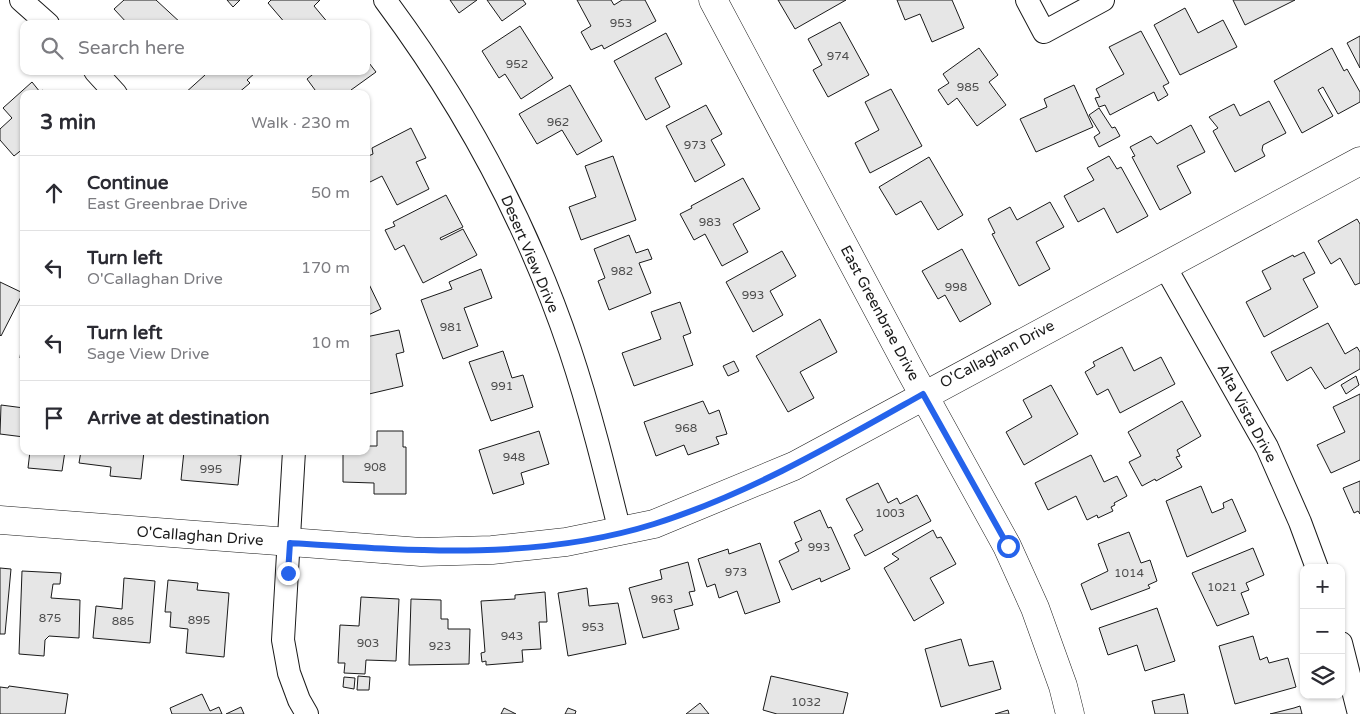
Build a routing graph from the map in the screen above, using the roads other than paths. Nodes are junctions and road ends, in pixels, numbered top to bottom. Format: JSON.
{"nodes":[{"id":1,"x":21,"y":0,"type":"edge"},
{"id":2,"x":386,"y":0,"type":"edge"},
{"id":3,"x":713,"y":0,"type":"edge"},
{"id":4,"x":1027,"y":0,"type":"edge"},
{"id":5,"x":1103,"y":0,"type":"edge"},
{"id":6,"x":44,"y":20,"type":"edge"},
{"id":7,"x":99,"y":75,"type":"edge"},
{"id":8,"x":112,"y":90,"type":"edge"},
{"id":9,"x":1360,"y":161,"type":"edge"},
{"id":10,"x":1164,"y":265,"type":"junction"},
{"id":11,"x":923,"y":394,"type":"junction"},
{"id":12,"x":294,"y":455,"type":"edge"},
{"id":13,"x":0,"y":520,"type":"edge"},
{"id":14,"x":620,"y":532,"type":"junction"},
{"id":15,"x":290,"y":543,"type":"junction"},
{"id":16,"x":1316,"y":564,"type":"edge"},
{"id":17,"x":1344,"y":654,"type":"edge"},
{"id":18,"x":308,"y":714,"type":"edge"},
{"id":19,"x":1070,"y":714,"type":"edge"},
{"id":20,"x":1359,"y":714,"type":"edge"}],
"edges":[{"from":1,"to":6,"type":"street"},
{"from":2,"to":14,"type":"street","name":"Desert View Drive"},
{"from":3,"to":11,"type":"street","name":"East Greenbrae Drive"},
{"from":4,"to":5,"type":"street"},
{"from":7,"to":8,"type":"street"},
{"from":9,"to":10,"type":"street","name":"O'Callaghan Drive"},
{"from":10,"to":11,"type":"street","name":"O'Callaghan Drive"},
{"from":10,"to":16,"type":"street","name":"Alta Vista Drive"},
{"from":11,"to":14,"type":"street","name":"O'Callaghan Drive"},
{"from":11,"to":19,"type":"street","name":"East Greenbrae Drive"},
{"from":12,"to":15,"type":"street"},
{"from":13,"to":15,"type":"street","name":"O'Callaghan Drive"},
{"from":14,"to":15,"type":"street","name":"O'Callaghan Drive"},
{"from":15,"to":18,"type":"street"},
{"from":17,"to":20,"type":"street"}]}
